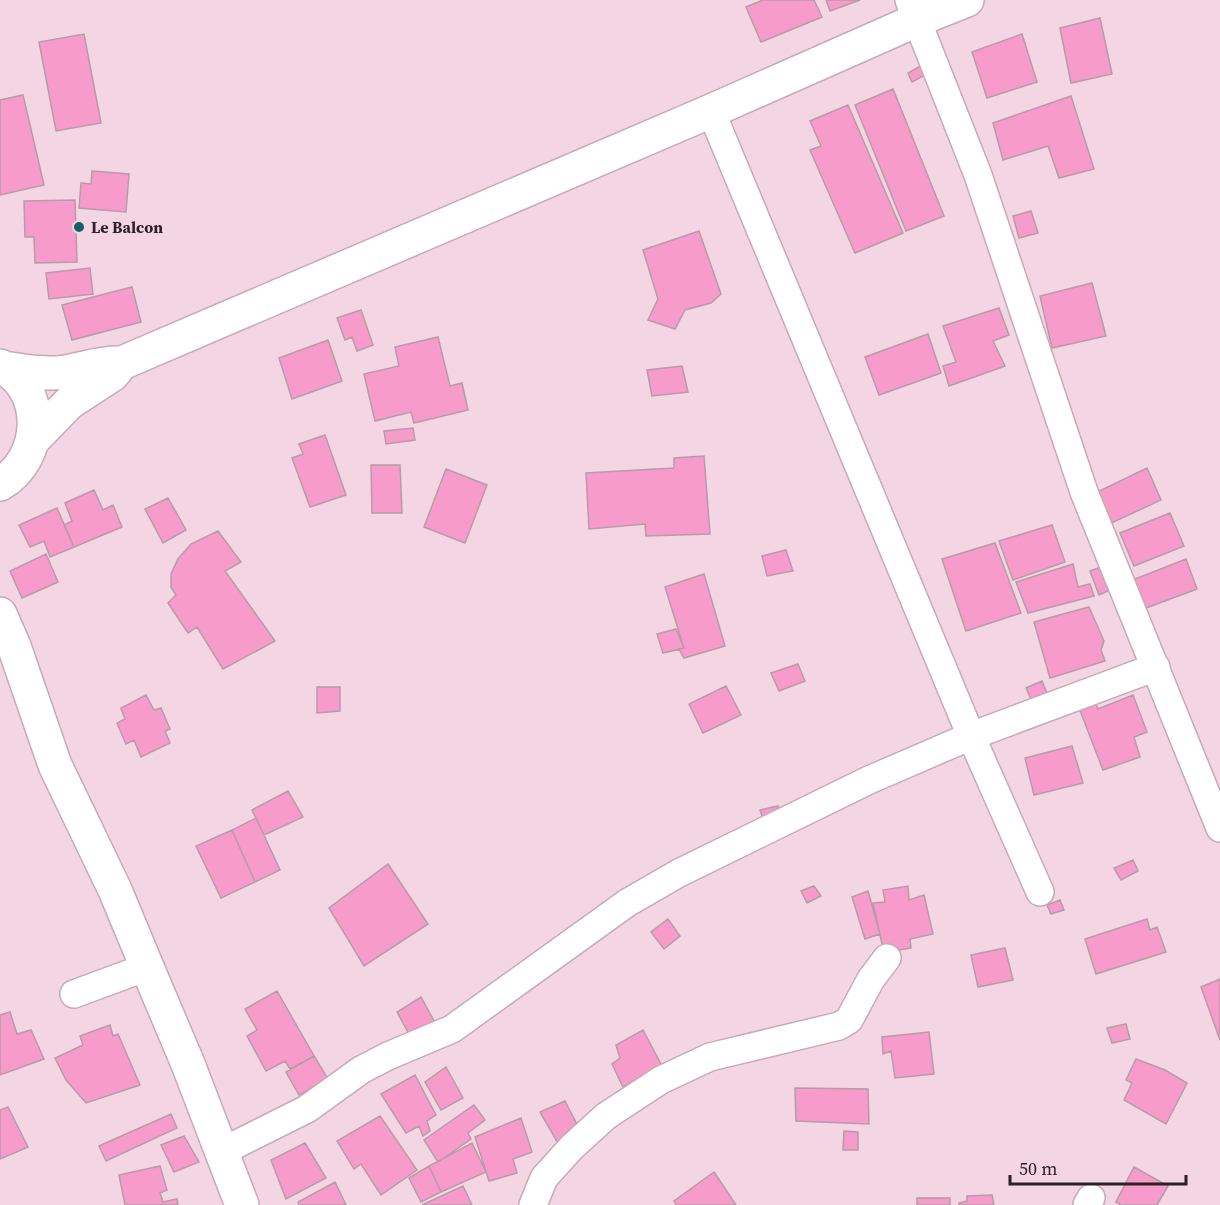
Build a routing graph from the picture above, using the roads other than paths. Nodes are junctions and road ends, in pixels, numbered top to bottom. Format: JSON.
{"nodes":[{"id":1,"x":967,"y":0,"type":"edge"},
{"id":2,"x":913,"y":10,"type":"edge"},
{"id":3,"x":711,"y":111,"type":"junction"},
{"id":4,"x":122,"y":363,"type":"junction"},
{"id":5,"x":2,"y":367,"type":"edge"},
{"id":6,"x":33,"y":440,"type":"junction"},
{"id":7,"x":1,"y":486,"type":"edge"},
{"id":8,"x":0,"y":614,"type":"edge"},
{"id":9,"x":1156,"y":667,"type":"junction"},
{"id":10,"x":971,"y":736,"type":"junction"},
{"id":11,"x":1220,"y":828,"type":"edge"},
{"id":12,"x":1040,"y":892,"type":"dead end"},
{"id":13,"x":887,"y":958,"type":"dead end"},
{"id":14,"x":147,"y":967,"type":"junction"},
{"id":15,"x":74,"y":994,"type":"dead end"},
{"id":16,"x":221,"y":1152,"type":"junction"},
{"id":17,"x":242,"y":1205,"type":"edge"},
{"id":18,"x":533,"y":1205,"type":"edge"}],
"edges":[{"from":1,"to":2,"type":"main road"},
{"from":2,"to":3,"type":"main road"},
{"from":2,"to":9,"type":"street"},
{"from":3,"to":4,"type":"main road"},
{"from":3,"to":10,"type":"street"},
{"from":4,"to":5,"type":"main road"},
{"from":4,"to":6,"type":"main road"},
{"from":5,"to":6,"type":"main road"},
{"from":6,"to":7,"type":"main road"},
{"from":8,"to":14,"type":"main road"},
{"from":9,"to":10,"type":"street"},
{"from":9,"to":11,"type":"street"},
{"from":10,"to":12,"type":"street"},
{"from":10,"to":16,"type":"street"},
{"from":13,"to":18,"type":"street"},
{"from":14,"to":15,"type":"street"},
{"from":14,"to":16,"type":"main road"},
{"from":16,"to":17,"type":"main road"}]}
